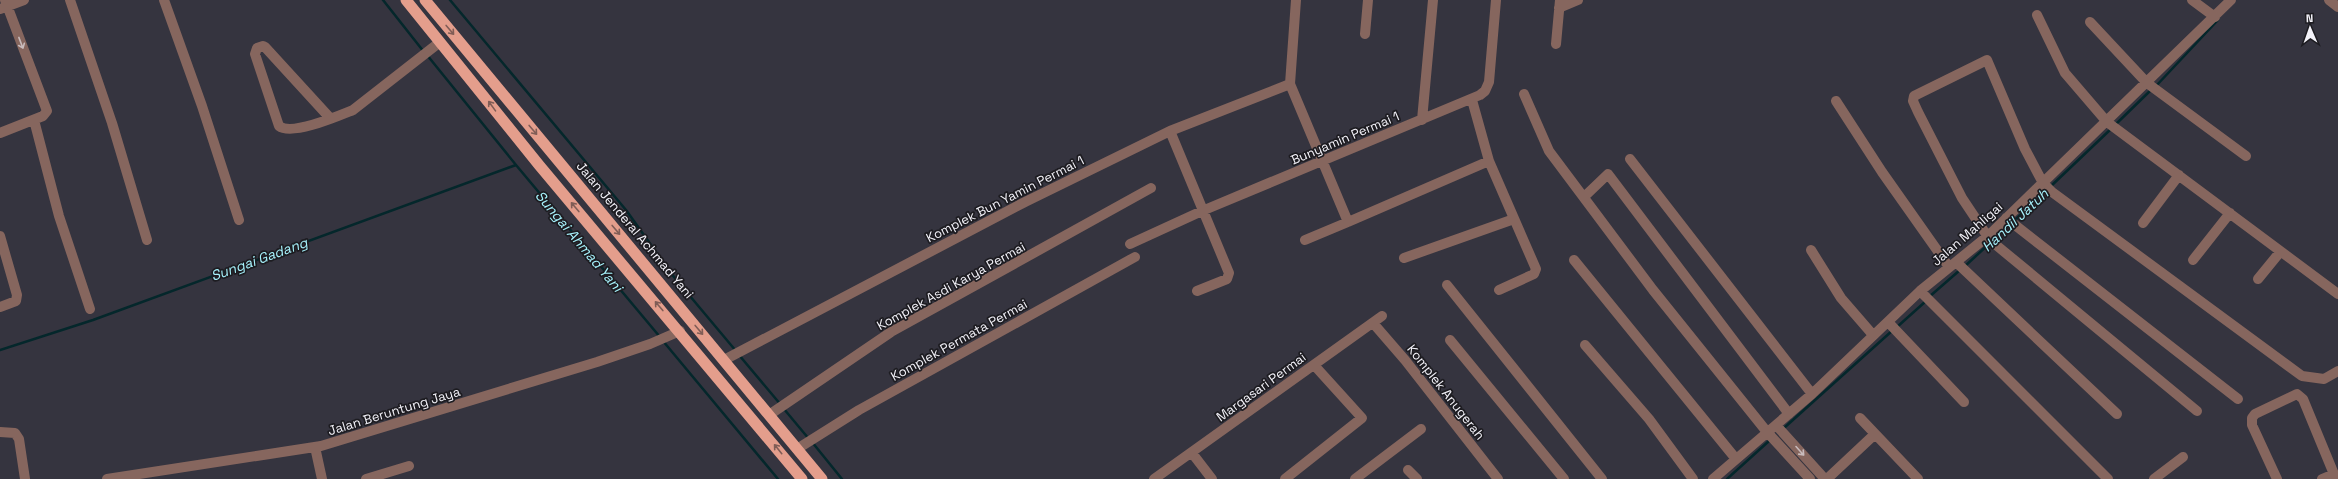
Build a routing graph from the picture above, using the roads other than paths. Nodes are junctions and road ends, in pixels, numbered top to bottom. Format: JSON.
{"nodes":[{"id":1,"x":24,"y":0,"type":"edge"},
{"id":2,"x":70,"y":0,"type":"edge"},
{"id":3,"x":164,"y":0,"type":"edge"},
{"id":4,"x":406,"y":0,"type":"edge"},
{"id":5,"x":425,"y":0,"type":"edge"},
{"id":6,"x":1296,"y":0,"type":"edge"},
{"id":7,"x":1368,"y":0,"type":"edge"},
{"id":8,"x":1433,"y":0,"type":"edge"},
{"id":9,"x":1496,"y":0,"type":"edge"},
{"id":10,"x":1578,"y":0,"type":"edge"},
{"id":11,"x":2192,"y":0,"type":"edge"},
{"id":12,"x":2231,"y":0,"type":"edge"},
{"id":13,"x":2329,"y":0,"type":"edge"},
{"id":14,"x":1560,"y":4,"type":"edge"},
{"id":15,"x":4,"y":5,"type":"edge"},
{"id":16,"x":2338,"y":7,"type":"edge"},
{"id":17,"x":2037,"y":15,"type":"dead end"},
{"id":18,"x":2215,"y":17,"type":"junction"},
{"id":19,"x":2090,"y":22,"type":"dead end"},
{"id":20,"x":1365,"y":34,"type":"dead end"},
{"id":21,"x":440,"y":42,"type":"junction"},
{"id":22,"x":1556,"y":44,"type":"dead end"},
{"id":23,"x":1290,"y":84,"type":"junction"},
{"id":24,"x":2151,"y":86,"type":"junction"},
{"id":25,"x":1524,"y":94,"type":"dead end"},
{"id":26,"x":1472,"y":100,"type":"junction"},
{"id":27,"x":1836,"y":101,"type":"dead end"},
{"id":28,"x":330,"y":118,"type":"junction"},
{"id":29,"x":34,"y":120,"type":"junction"},
{"id":30,"x":1422,"y":120,"type":"junction"},
{"id":31,"x":2111,"y":125,"type":"junction"},
{"id":32,"x":1170,"y":131,"type":"junction"},
{"id":33,"x":0,"y":133,"type":"edge"},
{"id":34,"x":2246,"y":156,"type":"dead end"},
{"id":35,"x":1630,"y":159,"type":"dead end"},
{"id":36,"x":1323,"y":161,"type":"junction"},
{"id":37,"x":1488,"y":161,"type":"junction"},
{"id":38,"x":2179,"y":175,"type":"junction"},
{"id":39,"x":1151,"y":188,"type":"dead end"},
{"id":40,"x":2047,"y":188,"type":"junction"},
{"id":41,"x":1585,"y":196,"type":"junction"},
{"id":42,"x":1202,"y":211,"type":"junction"},
{"id":43,"x":2230,"y":213,"type":"junction"},
{"id":44,"x":1514,"y":219,"type":"junction"},
{"id":45,"x":239,"y":220,"type":"dead end"},
{"id":46,"x":1348,"y":222,"type":"junction"},
{"id":47,"x":2011,"y":222,"type":"junction"},
{"id":48,"x":2143,"y":223,"type":"dead end"},
{"id":49,"x":0,"y":236,"type":"edge"},
{"id":50,"x":147,"y":240,"type":"dead end"},
{"id":51,"x":1305,"y":240,"type":"dead end"},
{"id":52,"x":1992,"y":240,"type":"junction"},
{"id":53,"x":1130,"y":244,"type":"dead end"},
{"id":54,"x":1811,"y":250,"type":"dead end"},
{"id":55,"x":2280,"y":252,"type":"junction"},
{"id":56,"x":1135,"y":257,"type":"dead end"},
{"id":57,"x":1404,"y":258,"type":"dead end"},
{"id":58,"x":1574,"y":260,"type":"dead end"},
{"id":59,"x":2193,"y":260,"type":"dead end"},
{"id":60,"x":1958,"y":267,"type":"junction"},
{"id":61,"x":2258,"y":279,"type":"dead end"},
{"id":62,"x":1448,"y":285,"type":"dead end"},
{"id":63,"x":1498,"y":290,"type":"dead end"},
{"id":64,"x":1197,"y":291,"type":"dead end"},
{"id":65,"x":2338,"y":294,"type":"edge"},
{"id":66,"x":1925,"y":296,"type":"junction"},
{"id":67,"x":0,"y":307,"type":"edge"},
{"id":68,"x":90,"y":309,"type":"dead end"},
{"id":69,"x":1382,"y":316,"type":"dead end"},
{"id":70,"x":1373,"y":323,"type":"junction"},
{"id":71,"x":1893,"y":327,"type":"junction"},
{"id":72,"x":680,"y":331,"type":"junction"},
{"id":73,"x":1873,"y":335,"type":"junction"},
{"id":74,"x":1450,"y":340,"type":"dead end"},
{"id":75,"x":1585,"y":345,"type":"dead end"},
{"id":76,"x":733,"y":355,"type":"junction"},
{"id":77,"x":1314,"y":365,"type":"junction"},
{"id":78,"x":2338,"y":371,"type":"edge"},
{"id":79,"x":1812,"y":394,"type":"junction"},
{"id":80,"x":2238,"y":399,"type":"dead end"},
{"id":81,"x":1964,"y":402,"type":"dead end"},
{"id":82,"x":2197,"y":411,"type":"dead end"},
{"id":83,"x":1789,"y":414,"type":"junction"},
{"id":84,"x":2117,"y":414,"type":"dead end"},
{"id":85,"x":769,"y":415,"type":"junction"},
{"id":86,"x":1860,"y":418,"type":"dead end"},
{"id":87,"x":1776,"y":425,"type":"junction"},
{"id":88,"x":1421,"y":429,"type":"dead end"},
{"id":89,"x":0,"y":432,"type":"edge"},
{"id":90,"x":1767,"y":432,"type":"junction"},
{"id":91,"x":1875,"y":434,"type":"junction"},
{"id":92,"x":315,"y":447,"type":"junction"},
{"id":93,"x":797,"y":449,"type":"junction"},
{"id":94,"x":1192,"y":453,"type":"junction"},
{"id":95,"x":2183,"y":457,"type":"dead end"},
{"id":96,"x":1736,"y":459,"type":"junction"},
{"id":97,"x":409,"y":466,"type":"dead end"},
{"id":98,"x":1408,"y":470,"type":"dead end"},
{"id":99,"x":2335,"y":477,"type":"edge"},
{"id":100,"x":24,"y":479,"type":"edge"},
{"id":101,"x":107,"y":479,"type":"edge"},
{"id":102,"x":322,"y":479,"type":"edge"},
{"id":103,"x":366,"y":479,"type":"edge"},
{"id":104,"x":802,"y":479,"type":"edge"},
{"id":105,"x":822,"y":479,"type":"edge"},
{"id":106,"x":1154,"y":479,"type":"edge"},
{"id":107,"x":1212,"y":479,"type":"edge"},
{"id":108,"x":1285,"y":479,"type":"edge"},
{"id":109,"x":1355,"y":479,"type":"edge"},
{"id":110,"x":1417,"y":479,"type":"edge"},
{"id":111,"x":1498,"y":479,"type":"edge"},
{"id":112,"x":1564,"y":479,"type":"edge"},
{"id":113,"x":1602,"y":479,"type":"edge"},
{"id":114,"x":1693,"y":479,"type":"edge"},
{"id":115,"x":1713,"y":479,"type":"edge"},
{"id":116,"x":1810,"y":479,"type":"edge"},
{"id":117,"x":1823,"y":479,"type":"edge"},
{"id":118,"x":1918,"y":479,"type":"edge"},
{"id":119,"x":2108,"y":479,"type":"edge"},
{"id":120,"x":2154,"y":479,"type":"edge"},
{"id":121,"x":2277,"y":479,"type":"edge"},
{"id":122,"x":2322,"y":479,"type":"edge"}],
"edges":[{"from":1,"to":15,"type":"street"},
{"from":2,"to":50,"type":"street"},
{"from":3,"to":45,"type":"street"},
{"from":4,"to":21,"type":"highway"},
{"from":5,"to":76,"type":"highway","name":"Jalan Jenderal Achmad Yani","one_way":true},
{"from":6,"to":23,"type":"street"},
{"from":7,"to":20,"type":"street"},
{"from":8,"to":30,"type":"street"},
{"from":9,"to":26,"type":"street","name":"Bunyamin Permai 1"},
{"from":10,"to":14,"type":"street"},
{"from":11,"to":18,"type":"street"},
{"from":12,"to":18,"type":"street","name":"Jalan Mahligai"},
{"from":13,"to":16,"type":"street"},
{"from":14,"to":22,"type":"street"},
{"from":15,"to":29,"type":"street","one_way":true},
{"from":17,"to":31,"type":"street"},
{"from":18,"to":24,"type":"street","name":"Jalan Mahligai"},
{"from":19,"to":24,"type":"street"},
{"from":21,"to":28,"type":"street"},
{"from":72,"to":21,"type":"highway","one_way":true},
{"from":23,"to":32,"type":"street","name":"Komplek Bun Yamin Permai 1"},
{"from":23,"to":36,"type":"street"},
{"from":24,"to":31,"type":"street","name":"Jalan Mahligai"},
{"from":24,"to":34,"type":"street"},
{"from":25,"to":41,"type":"street"},
{"from":26,"to":30,"type":"street","name":"Bunyamin Permai 1"},
{"from":26,"to":37,"type":"street"},
{"from":27,"to":60,"type":"street"},
{"from":28,"to":28,"type":"street"},
{"from":29,"to":33,"type":"street"},
{"from":29,"to":68,"type":"street"},
{"from":30,"to":36,"type":"street","name":"Bunyamin Permai 1"},
{"from":31,"to":38,"type":"street"},
{"from":31,"to":40,"type":"street","name":"Jalan Mahligai"},
{"from":32,"to":42,"type":"street"},
{"from":32,"to":76,"type":"street","name":"Komplek Bun Yamin Permai 1"},
{"from":35,"to":79,"type":"street"},
{"from":36,"to":42,"type":"street","name":"Bunyamin Permai 1"},
{"from":36,"to":46,"type":"street"},
{"from":37,"to":44,"type":"street"},
{"from":37,"to":46,"type":"street"},
{"from":38,"to":43,"type":"street"},
{"from":38,"to":48,"type":"street"},
{"from":39,"to":85,"type":"street","name":"Komplek Asdi Karya Permai"},
{"from":40,"to":47,"type":"street","name":"Jalan Mahligai"},
{"from":40,"to":52,"type":"street"},
{"from":40,"to":78,"type":"street"},
{"from":41,"to":83,"type":"street"},
{"from":41,"to":90,"type":"street"},
{"from":42,"to":53,"type":"street","name":"Bunyamin Permai 1"},
{"from":42,"to":64,"type":"street"},
{"from":43,"to":55,"type":"street"},
{"from":43,"to":59,"type":"street"},
{"from":44,"to":57,"type":"street"},
{"from":44,"to":63,"type":"street"},
{"from":46,"to":51,"type":"street"},
{"from":47,"to":52,"type":"street","name":"Jalan Mahligai"},
{"from":47,"to":80,"type":"street"},
{"from":49,"to":67,"type":"street"},
{"from":52,"to":60,"type":"street","name":"Jalan Mahligai"},
{"from":52,"to":82,"type":"street"},
{"from":54,"to":73,"type":"street"},
{"from":55,"to":61,"type":"street"},
{"from":55,"to":65,"type":"street"},
{"from":56,"to":93,"type":"street","name":"Komplek Permata Permai"},
{"from":58,"to":96,"type":"street"},
{"from":60,"to":66,"type":"street","name":"Jalan Mahligai"},
{"from":60,"to":84,"type":"street"},
{"from":62,"to":113,"type":"street"},
{"from":66,"to":71,"type":"street","name":"Jalan Mahligai"},
{"from":66,"to":119,"type":"street"},
{"from":69,"to":70,"type":"street","name":"Margasari Permai"},
{"from":70,"to":77,"type":"street","name":"Margasari Permai"},
{"from":70,"to":111,"type":"street","name":"Komplek Anugerah"},
{"from":71,"to":73,"type":"street","name":"Jalan Mahligai"},
{"from":71,"to":81,"type":"street"},
{"from":72,"to":92,"type":"street","name":"Jalan Beruntung Jaya"},
{"from":104,"to":72,"type":"highway","one_way":true},
{"from":73,"to":79,"type":"street","name":"Jalan Mahligai"},
{"from":74,"to":112,"type":"street"},
{"from":75,"to":114,"type":"street"},
{"from":76,"to":85,"type":"highway","name":"Jalan Jenderal Achmad Yani"},
{"from":77,"to":94,"type":"street","name":"Margasari Permai"},
{"from":77,"to":108,"type":"street"},
{"from":79,"to":83,"type":"street","name":"Jalan Mahligai"},
{"from":83,"to":87,"type":"street","name":"Jalan Mahligai"},
{"from":85,"to":93,"type":"highway","name":"Jalan Jenderal Achmad Yani"},
{"from":86,"to":91,"type":"street"},
{"from":87,"to":90,"type":"street","name":"Jalan Mahligai"},
{"from":87,"to":117,"type":"street","one_way":true},
{"from":88,"to":109,"type":"street"},
{"from":89,"to":100,"type":"street"},
{"from":90,"to":96,"type":"street","name":"Jalan Mahligai"},
{"from":90,"to":116,"type":"street"},
{"from":91,"to":117,"type":"street"},
{"from":91,"to":118,"type":"street"},
{"from":92,"to":101,"type":"street","name":"Jalan Beruntung Jaya"},
{"from":92,"to":102,"type":"street"},
{"from":93,"to":105,"type":"highway","name":"Jalan Jenderal Achmad Yani"},
{"from":94,"to":106,"type":"street","name":"Margasari Permai"},
{"from":94,"to":107,"type":"street"},
{"from":95,"to":120,"type":"street"},
{"from":96,"to":115,"type":"street","name":"Jalan Mahligai"},
{"from":97,"to":103,"type":"street"},
{"from":98,"to":110,"type":"street"},
{"from":99,"to":121,"type":"street"},
{"from":99,"to":122,"type":"street"}]}
